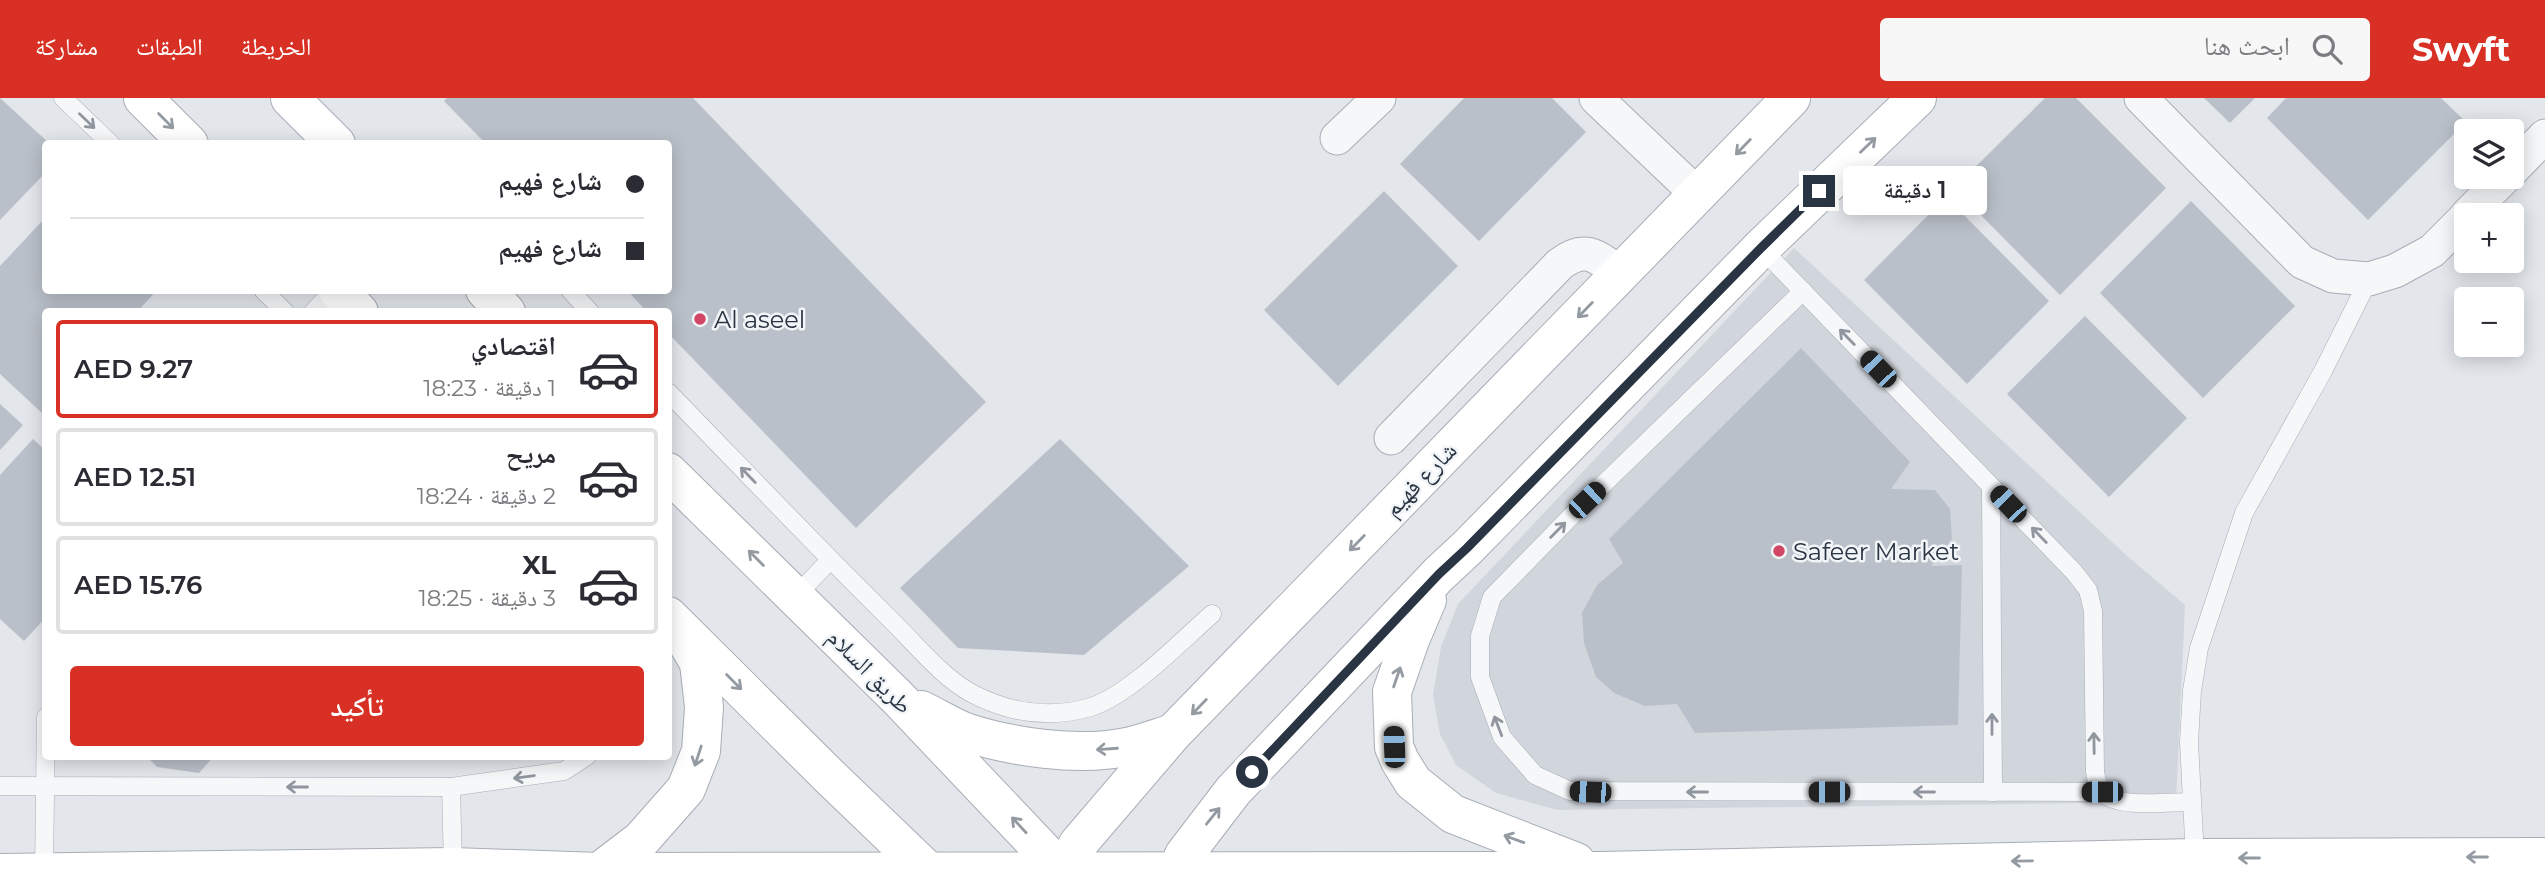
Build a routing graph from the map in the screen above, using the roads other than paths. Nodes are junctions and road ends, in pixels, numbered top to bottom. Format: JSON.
{"nodes":[{"id":1,"x":64,"y":98,"type":"edge"},
{"id":2,"x":143,"y":98,"type":"edge"},
{"id":3,"x":290,"y":98,"type":"edge"},
{"id":4,"x":1379,"y":98,"type":"edge"},
{"id":5,"x":1596,"y":98,"type":"edge"},
{"id":6,"x":1791,"y":98,"type":"edge"},
{"id":7,"x":1917,"y":98,"type":"edge"},
{"id":8,"x":2141,"y":98,"type":"edge"},
{"id":9,"x":2545,"y":136,"type":"edge"},
{"id":10,"x":1338,"y":138,"type":"dead end"},
{"id":11,"x":107,"y":140,"type":"edge"},
{"id":12,"x":185,"y":140,"type":"edge"},
{"id":13,"x":332,"y":140,"type":"edge"},
{"id":14,"x":2524,"y":158,"type":"edge"},
{"id":15,"x":2493,"y":189,"type":"edge"},
{"id":16,"x":1698,"y":195,"type":"junction"},
{"id":17,"x":2480,"y":203,"type":"edge"},
{"id":18,"x":2454,"y":229,"type":"edge"},
{"id":19,"x":1761,"y":248,"type":"junction"},
{"id":20,"x":1620,"y":274,"type":"junction"},
{"id":21,"x":2369,"y":279,"type":"junction"},
{"id":22,"x":1802,"y":291,"type":"junction"},
{"id":23,"x":267,"y":294,"type":"edge"},
{"id":24,"x":332,"y":294,"type":"edge"},
{"id":25,"x":340,"y":294,"type":"edge"},
{"id":26,"x":489,"y":294,"type":"edge"},
{"id":27,"x":574,"y":294,"type":"edge"},
{"id":28,"x":281,"y":308,"type":"edge"},
{"id":29,"x":317,"y":308,"type":"edge"},
{"id":30,"x":355,"y":308,"type":"edge"},
{"id":31,"x":502,"y":308,"type":"edge"},
{"id":32,"x":586,"y":308,"type":"edge"},
{"id":33,"x":672,"y":396,"type":"edge"},
{"id":34,"x":1391,"y":438,"type":"dead end"},
{"id":35,"x":672,"y":476,"type":"edge"},
{"id":36,"x":1991,"y":486,"type":"junction"},
{"id":37,"x":830,"y":560,"type":"junction"},
{"id":38,"x":1439,"y":574,"type":"junction"},
{"id":39,"x":796,"y":597,"type":"junction"},
{"id":40,"x":1212,"y":614,"type":"dead end"},
{"id":41,"x":672,"y":620,"type":"edge"},
{"id":42,"x":898,"y":698,"type":"junction"},
{"id":43,"x":1173,"y":733,"type":"junction"},
{"id":44,"x":45,"y":760,"type":"edge"},
{"id":45,"x":581,"y":760,"type":"edge"},
{"id":46,"x":0,"y":786,"type":"edge"},
{"id":47,"x":44,"y":786,"type":"junction"},
{"id":48,"x":451,"y":787,"type":"junction"},
{"id":49,"x":1993,"y":792,"type":"junction"},
{"id":50,"x":2102,"y":792,"type":"junction"},
{"id":51,"x":2190,"y":802,"type":"junction"},
{"id":52,"x":2545,"y":857,"type":"edge"},
{"id":53,"x":2195,"y":858,"type":"junction"},
{"id":54,"x":453,"y":867,"type":"junction"},
{"id":55,"x":1601,"y":871,"type":"junction"},
{"id":56,"x":44,"y":872,"type":"junction"},
{"id":57,"x":599,"y":872,"type":"junction"},
{"id":58,"x":0,"y":873,"type":"edge"},
{"id":59,"x":931,"y":873,"type":"edge"},
{"id":60,"x":1063,"y":874,"type":"edge"},
{"id":61,"x":1175,"y":874,"type":"edge"}],
"edges":[{"from":1,"to":11,"type":"lane","one_way":true},
{"from":2,"to":12,"type":"main road","one_way":true},
{"from":3,"to":13,"type":"main road"},
{"from":4,"to":10,"type":"street"},
{"from":5,"to":16,"type":"street"},
{"from":6,"to":16,"type":"main road","name":"شارع فهيم","one_way":true},
{"from":19,"to":7,"type":"main road","one_way":true},
{"from":8,"to":21,"type":"street"},
{"from":9,"to":14,"type":"street"},
{"from":15,"to":17,"type":"street"},
{"from":16,"to":20,"type":"main road","name":"شارع فهيم"},
{"from":18,"to":21,"type":"street"},
{"from":19,"to":22,"type":"lane"},
{"from":19,"to":38,"type":"main road"},
{"from":20,"to":34,"type":"street"},
{"from":20,"to":43,"type":"main road","name":"شارع فهيم","one_way":true},
{"from":21,"to":51,"type":"lane"},
{"from":36,"to":22,"type":"lane","one_way":true},
{"from":49,"to":22,"type":"lane","one_way":true},
{"from":23,"to":28,"type":"lane"},
{"from":24,"to":29,"type":"lane"},
{"from":25,"to":30,"type":"main road"},
{"from":26,"to":31,"type":"main road"},
{"from":27,"to":32,"type":"lane"},
{"from":37,"to":33,"type":"lane","one_way":true},
{"from":39,"to":35,"type":"main road","name":"طريق السلام","one_way":true},
{"from":49,"to":36,"type":"lane","one_way":true},
{"from":50,"to":36,"type":"lane","one_way":true},
{"from":37,"to":39,"type":"lane"},
{"from":37,"to":40,"type":"lane"},
{"from":55,"to":38,"type":"main road","one_way":true},
{"from":61,"to":38,"type":"main road","one_way":true},
{"from":39,"to":42,"type":"main road","name":"طريق السلام"},
{"from":41,"to":57,"type":"main road","one_way":true},
{"from":41,"to":59,"type":"main road","one_way":true},
{"from":43,"to":42,"type":"main road","one_way":true},
{"from":60,"to":42,"type":"main road","name":"طريق السلام","one_way":true},
{"from":43,"to":60,"type":"main road","name":"شارع فهيم"},
{"from":44,"to":47,"type":"lane"},
{"from":45,"to":48,"type":"lane","one_way":true},
{"from":46,"to":47,"type":"lane"},
{"from":48,"to":47,"type":"lane","one_way":true},
{"from":47,"to":56,"type":"lane"},
{"from":48,"to":54,"type":"lane"},
{"from":49,"to":50,"type":"lane"},
{"from":50,"to":51,"type":"lane"},
{"from":51,"to":53,"type":"lane"},
{"from":52,"to":53,"type":"main road","one_way":true},
{"from":53,"to":55,"type":"main road","one_way":true},
{"from":54,"to":56,"type":"main road"},
{"from":54,"to":57,"type":"main road"},
{"from":55,"to":61,"type":"main road"},
{"from":56,"to":58,"type":"main road"},
{"from":57,"to":59,"type":"main road"},
{"from":59,"to":60,"type":"main road"},
{"from":60,"to":61,"type":"main road"}]}
